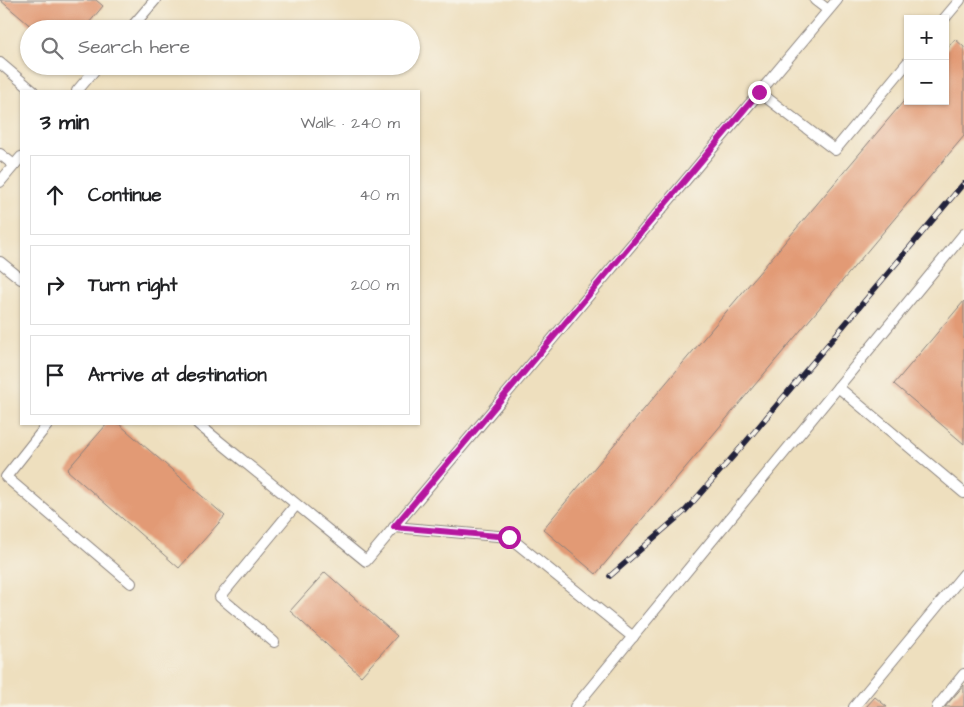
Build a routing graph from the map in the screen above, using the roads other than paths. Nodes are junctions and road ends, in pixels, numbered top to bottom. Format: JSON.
{"nodes":[{"id":1,"x":815,"y":0,"type":"edge"},
{"id":2,"x":837,"y":0,"type":"edge"},
{"id":3,"x":960,"y":0,"type":"edge"},
{"id":4,"x":150,"y":2,"type":"edge"},
{"id":5,"x":828,"y":10,"type":"junction"},
{"id":6,"x":947,"y":15,"type":"edge"},
{"id":7,"x":137,"y":20,"type":"edge"},
{"id":8,"x":0,"y":63,"type":"edge"},
{"id":9,"x":904,"y":67,"type":"edge"},
{"id":10,"x":90,"y":75,"type":"edge"},
{"id":11,"x":32,"y":90,"type":"edge"},
{"id":12,"x":78,"y":90,"type":"edge"},
{"id":13,"x":759,"y":92,"type":"junction"},
{"id":14,"x":0,"y":154,"type":"edge"},
{"id":15,"x":18,"y":161,"type":"edge"},
{"id":16,"x":0,"y":182,"type":"edge"},
{"id":17,"x":964,"y":234,"type":"edge"},
{"id":18,"x":0,"y":262,"type":"edge"},
{"id":19,"x":20,"y":278,"type":"edge"},
{"id":20,"x":838,"y":388,"type":"junction"},
{"id":21,"x":47,"y":425,"type":"edge"},
{"id":22,"x":199,"y":425,"type":"edge"},
{"id":23,"x":964,"y":493,"type":"edge"},
{"id":24,"x":296,"y":504,"type":"junction"},
{"id":25,"x":394,"y":527,"type":"junction"},
{"id":26,"x":964,"y":574,"type":"edge"},
{"id":27,"x":131,"y":583,"type":"dead end"},
{"id":28,"x":633,"y":637,"type":"junction"},
{"id":29,"x":274,"y":642,"type":"dead end"},
{"id":30,"x":964,"y":674,"type":"edge"},
{"id":31,"x":576,"y":707,"type":"edge"},
{"id":32,"x":854,"y":707,"type":"edge"},
{"id":33,"x":937,"y":707,"type":"edge"}],
"edges":[{"from":1,"to":5,"type":"lane"},
{"from":2,"to":5,"type":"lane"},
{"from":3,"to":6,"type":"lane"},
{"from":4,"to":7,"type":"lane"},
{"from":5,"to":13,"type":"lane"},
{"from":8,"to":11,"type":"lane"},
{"from":9,"to":13,"type":"lane"},
{"from":10,"to":12,"type":"lane"},
{"from":13,"to":25,"type":"lane"},
{"from":14,"to":15,"type":"lane"},
{"from":15,"to":16,"type":"lane"},
{"from":17,"to":20,"type":"lane"},
{"from":18,"to":19,"type":"lane"},
{"from":20,"to":23,"type":"lane"},
{"from":20,"to":28,"type":"lane"},
{"from":21,"to":27,"type":"lane"},
{"from":22,"to":24,"type":"lane"},
{"from":24,"to":25,"type":"lane"},
{"from":24,"to":29,"type":"lane"},
{"from":25,"to":28,"type":"lane"},
{"from":26,"to":32,"type":"lane"},
{"from":28,"to":31,"type":"lane"},
{"from":30,"to":33,"type":"lane"}]}
